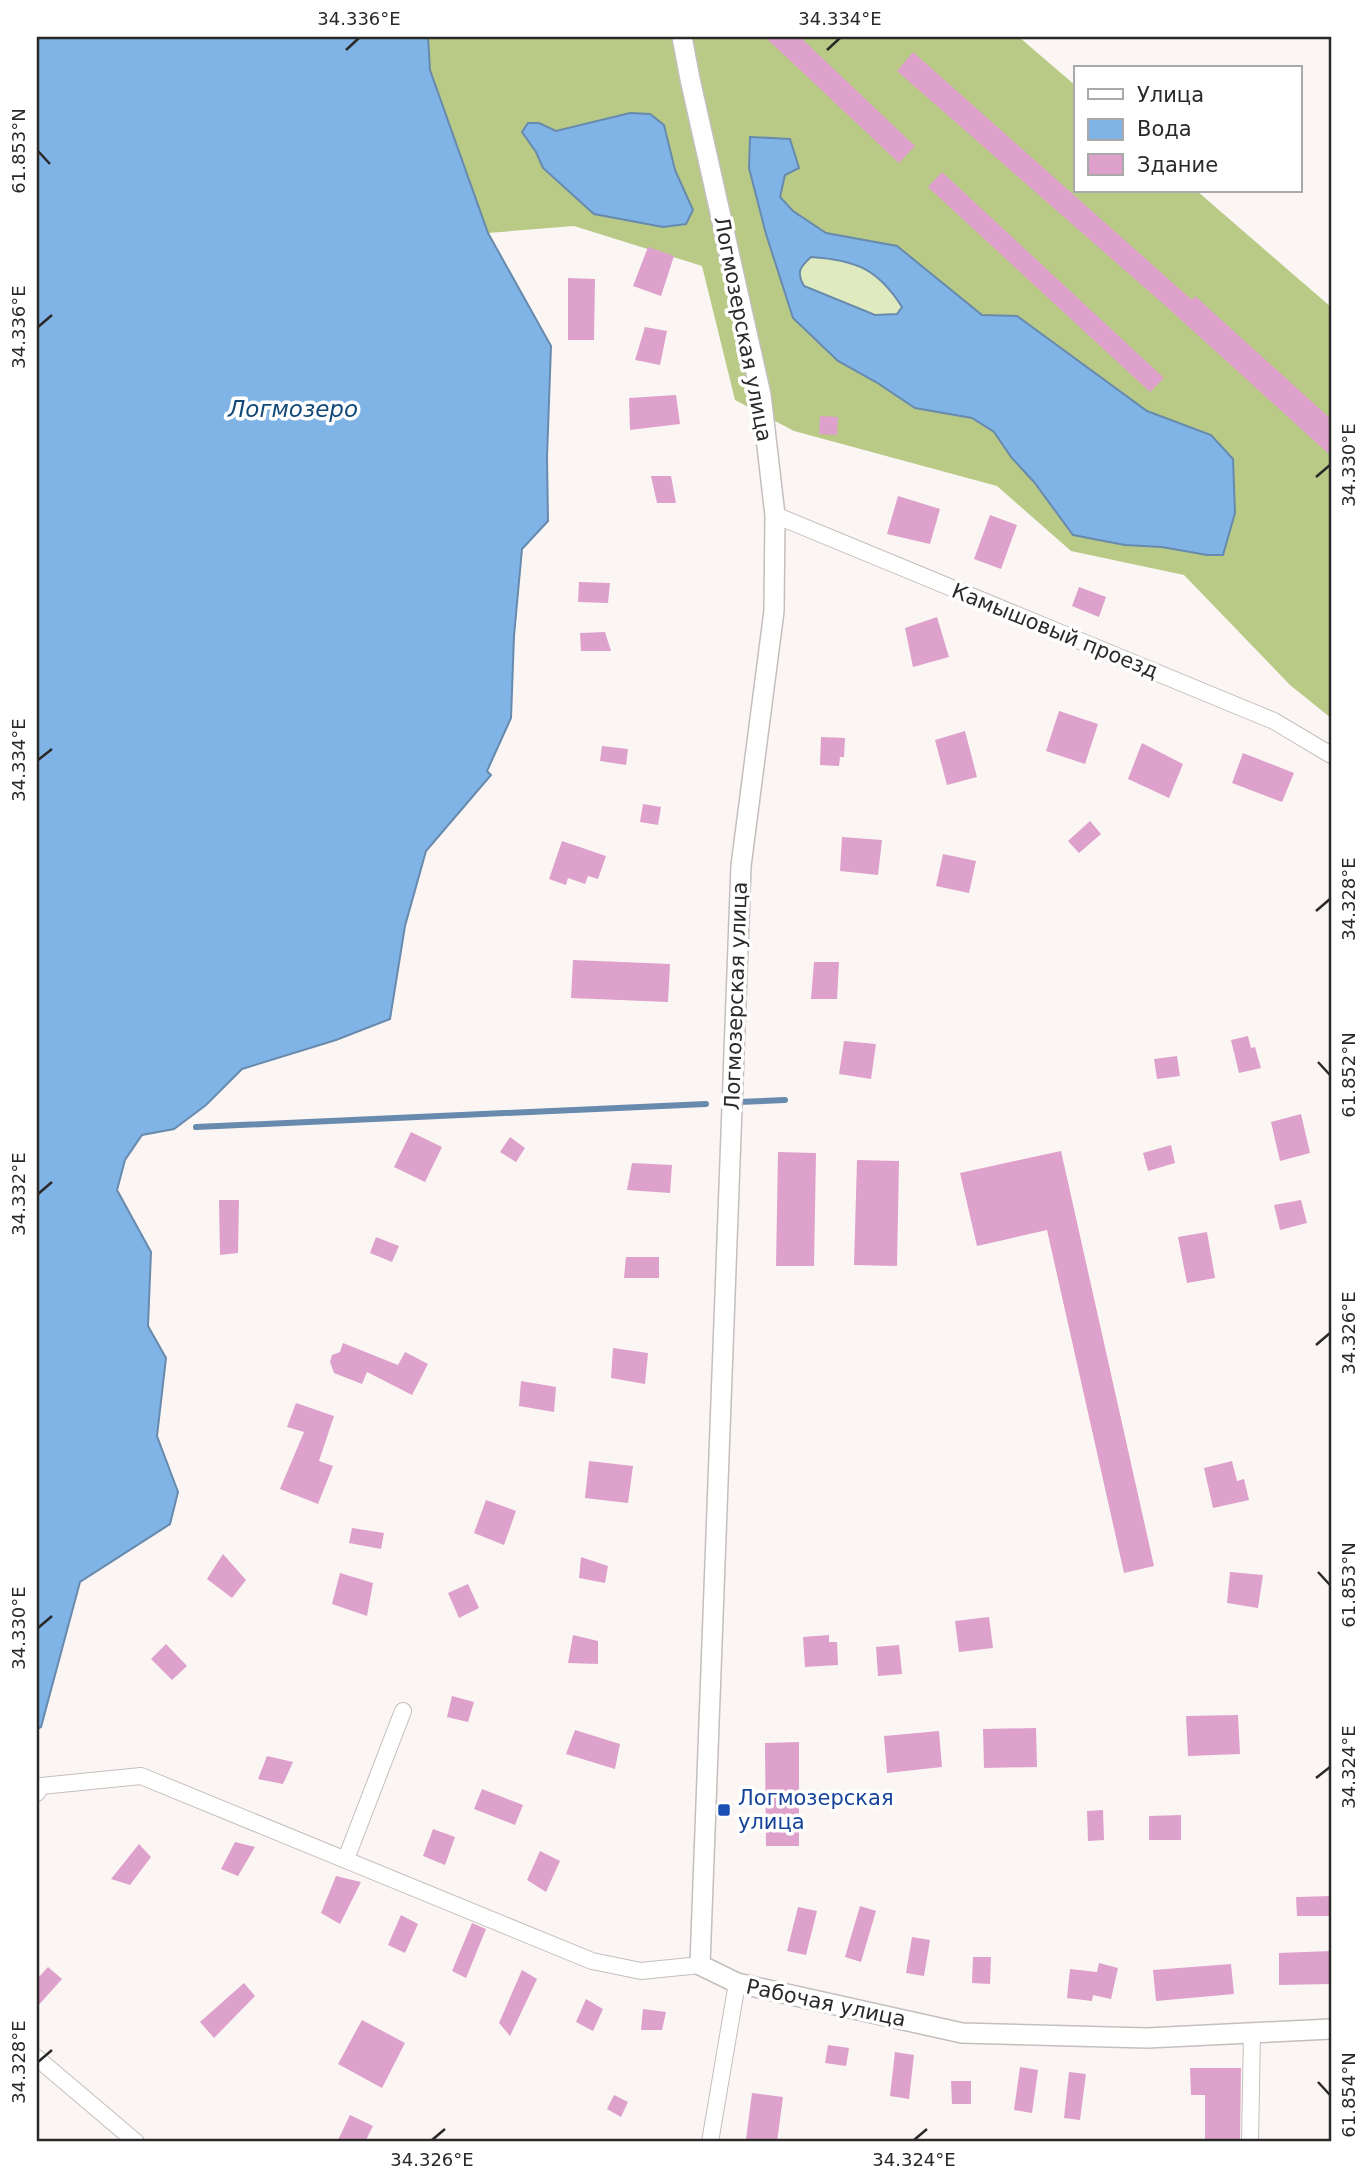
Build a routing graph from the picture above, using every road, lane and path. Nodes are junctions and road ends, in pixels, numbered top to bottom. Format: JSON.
{"nodes":[{"id":1,"x":682,"y":37,"type":"edge"},
{"id":2,"x":775,"y":515,"type":"junction"},
{"id":3,"x":1331,"y":755,"type":"edge"},
{"id":4,"x":404,"y":1711,"type":"dead end"},
{"id":5,"x":37,"y":1793,"type":"edge"},
{"id":6,"x":346,"y":1859,"type":"junction"},
{"id":7,"x":700,"y":1965,"type":"junction"},
{"id":8,"x":737,"y":1983,"type":"junction"},
{"id":9,"x":1331,"y":2029,"type":"edge"},
{"id":10,"x":1252,"y":2032,"type":"junction"},
{"id":11,"x":37,"y":2058,"type":"edge"},
{"id":12,"x":136,"y":2142,"type":"edge"},
{"id":13,"x":710,"y":2142,"type":"edge"},
{"id":14,"x":1250,"y":2142,"type":"edge"}],
"edges":[{"from":1,"to":2,"type":"street","name":"Логмозерская улица"},
{"from":2,"to":3,"type":"street","name":"Камышовый проезд"},
{"from":2,"to":7,"type":"street","name":"Логмозерская улица"},
{"from":4,"to":6,"type":"street"},
{"from":5,"to":6,"type":"street"},
{"from":6,"to":7,"type":"street"},
{"from":7,"to":8,"type":"street","name":"Рабочая улица"},
{"from":8,"to":10,"type":"street","name":"Рабочая улица"},
{"from":8,"to":13,"type":"street"},
{"from":9,"to":10,"type":"street","name":"Рабочая улица"},
{"from":10,"to":14,"type":"street"},
{"from":11,"to":12,"type":"street"}]}
